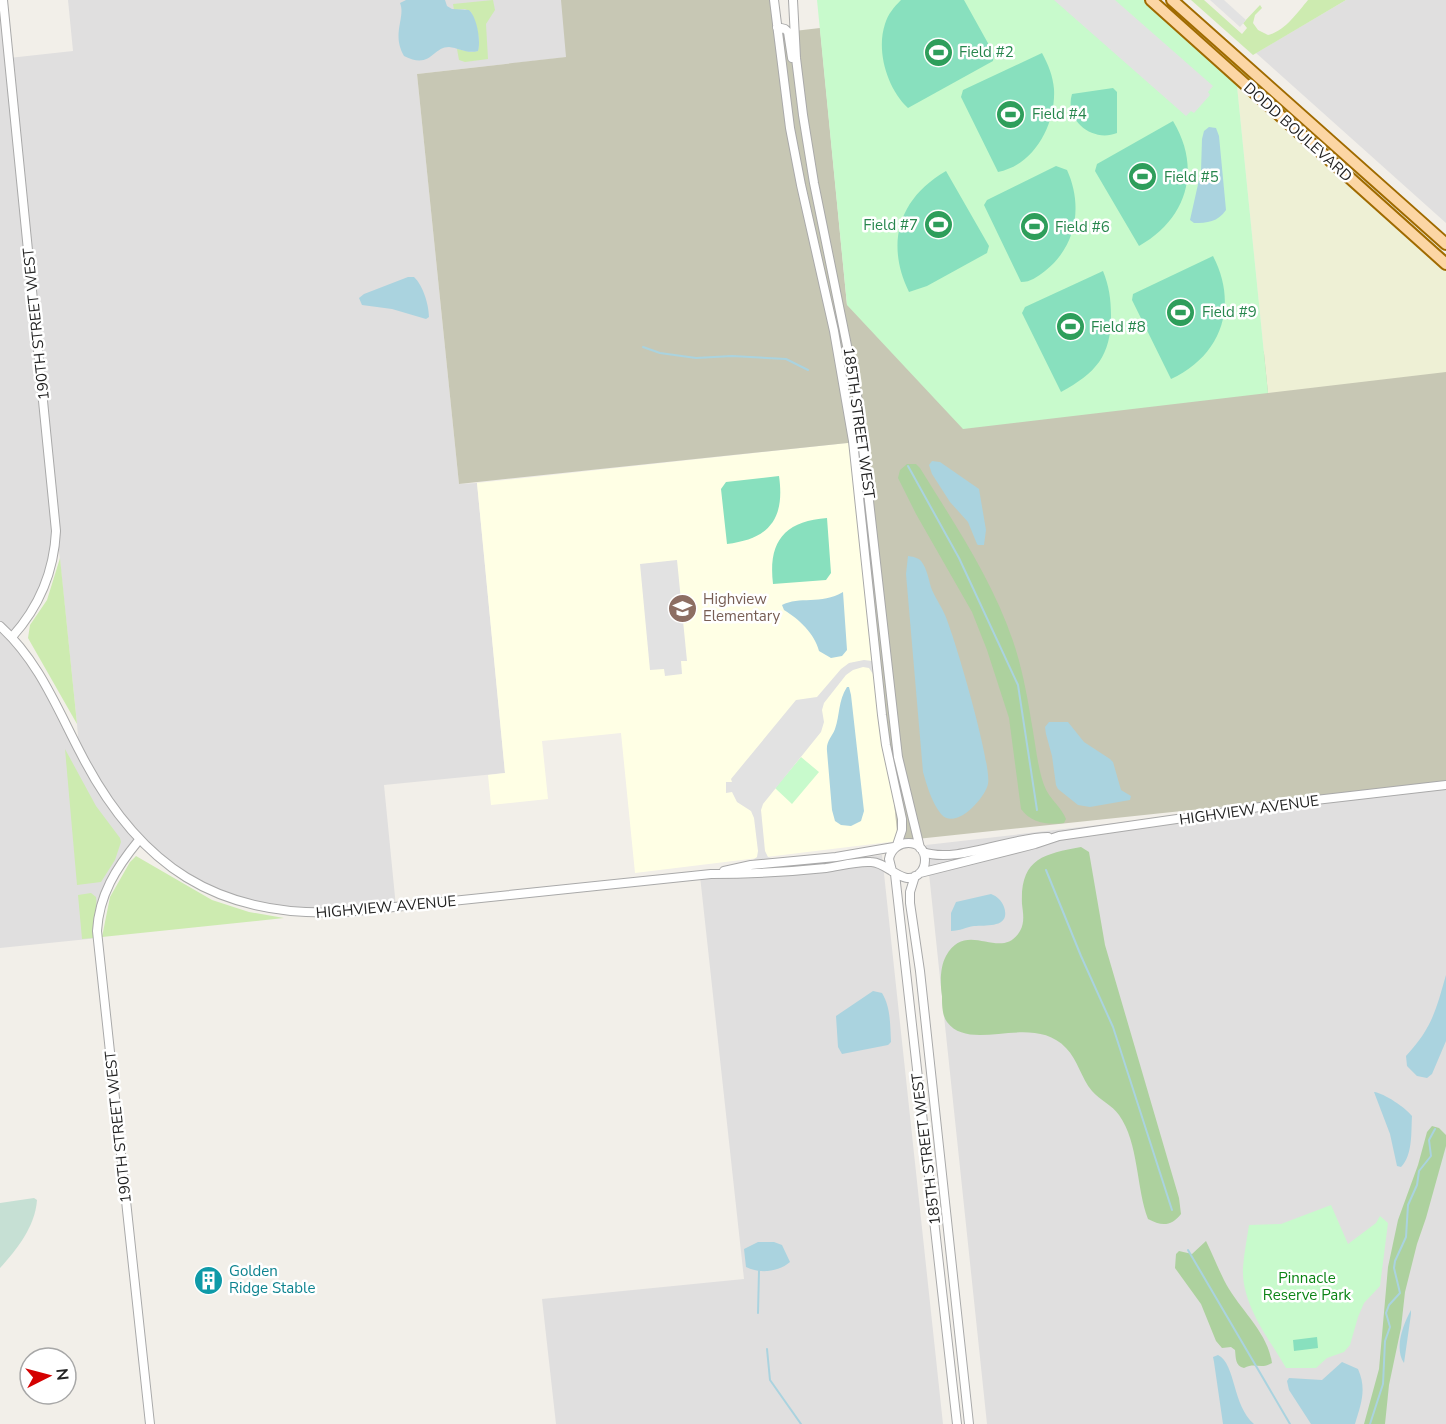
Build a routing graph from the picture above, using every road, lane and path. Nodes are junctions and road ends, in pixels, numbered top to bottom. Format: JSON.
{"nodes":[{"id":1,"x":3,"y":0,"type":"edge"},
{"id":2,"x":774,"y":0,"type":"edge"},
{"id":3,"x":793,"y":0,"type":"edge"},
{"id":4,"x":1151,"y":0,"type":"edge"},
{"id":5,"x":1172,"y":0,"type":"edge"},
{"id":6,"x":777,"y":27,"type":"junction"},
{"id":7,"x":799,"y":82,"type":"junction"},
{"id":8,"x":1446,"y":244,"type":"edge"},
{"id":9,"x":1446,"y":264,"type":"edge"},
{"id":10,"x":0,"y":626,"type":"edge"},
{"id":11,"x":12,"y":637,"type":"junction"},
{"id":12,"x":1446,"y":785,"type":"edge"},
{"id":13,"x":1053,"y":837,"type":"junction"},
{"id":14,"x":139,"y":840,"type":"junction"},
{"id":15,"x":896,"y":846,"type":"junction"},
{"id":16,"x":921,"y":850,"type":"junction"},
{"id":17,"x":894,"y":872,"type":"junction"},
{"id":18,"x":711,"y":874,"type":"junction"},
{"id":19,"x":917,"y":874,"type":"junction"},
{"id":20,"x":150,"y":1424,"type":"edge"},
{"id":21,"x":957,"y":1424,"type":"edge"},
{"id":22,"x":969,"y":1424,"type":"edge"}],
"edges":[{"from":1,"to":11,"type":"street","name":"190TH STREET WEST"},
{"from":2,"to":6,"type":"street","name":"185TH STREET WEST"},
{"from":3,"to":7,"type":"street","name":"185TH STREET WEST"},
{"from":4,"to":9,"type":"main road","name":"DODD BOULEVARD"},
{"from":5,"to":8,"type":"main road","name":"DODD BOULEVARD"},
{"from":6,"to":7,"type":"street"},
{"from":6,"to":15,"type":"street","name":"185TH STREET WEST"},
{"from":7,"to":16,"type":"street","name":"185TH STREET WEST"},
{"from":10,"to":11,"type":"street","name":"HIGHVIEW AVENUE"},
{"from":11,"to":14,"type":"street","name":"HIGHVIEW AVENUE"},
{"from":12,"to":13,"type":"street","name":"HIGHVIEW AVENUE"},
{"from":13,"to":16,"type":"street","name":"HIGHVIEW AVENUE"},
{"from":13,"to":19,"type":"street","name":"HIGHVIEW AVENUE"},
{"from":14,"to":18,"type":"street","name":"HIGHVIEW AVENUE"},
{"from":14,"to":20,"type":"street","name":"190TH STREET WEST"},
{"from":15,"to":16,"type":"street","name":"HIGHVIEW AVENUE"},
{"from":15,"to":17,"type":"street"},
{"from":15,"to":18,"type":"street","name":"HIGHVIEW AVENUE"},
{"from":16,"to":19,"type":"street"},
{"from":17,"to":18,"type":"street","name":"HIGHVIEW AVENUE"},
{"from":17,"to":19,"type":"street","name":"HIGHVIEW AVENUE"},
{"from":17,"to":21,"type":"street","name":"185TH STREET WEST"},
{"from":19,"to":22,"type":"street","name":"185TH STREET WEST"}]}
